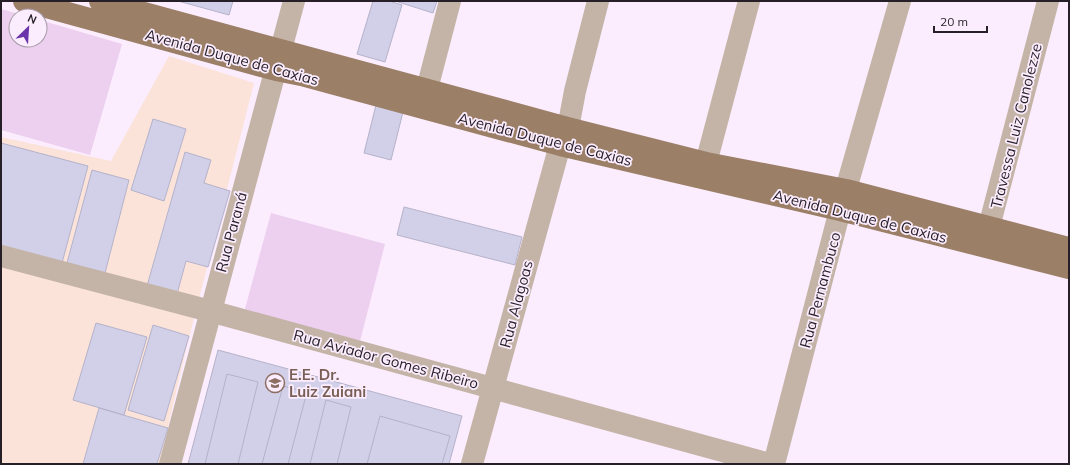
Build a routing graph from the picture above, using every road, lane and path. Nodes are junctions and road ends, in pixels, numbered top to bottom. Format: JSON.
{"nodes":[{"id":1,"x":24,"y":1,"type":"edge"},
{"id":2,"x":100,"y":1,"type":"edge"},
{"id":3,"x":294,"y":1,"type":"edge"},
{"id":4,"x":450,"y":1,"type":"edge"},
{"id":5,"x":598,"y":1,"type":"edge"},
{"id":6,"x":749,"y":1,"type":"edge"},
{"id":7,"x":900,"y":1,"type":"edge"},
{"id":8,"x":1048,"y":1,"type":"edge"},
{"id":9,"x":140,"y":6,"type":"edge"},
{"id":10,"x":279,"y":60,"type":"junction"},
{"id":11,"x":427,"y":89,"type":"junction"},
{"id":12,"x":564,"y":136,"type":"junction"},
{"id":13,"x":706,"y":163,"type":"junction"},
{"id":14,"x":843,"y":200,"type":"junction"},
{"id":15,"x":989,"y":228,"type":"junction"},
{"id":16,"x":1069,"y":248,"type":"edge"},
{"id":17,"x":1,"y":256,"type":"edge"},
{"id":18,"x":1069,"y":268,"type":"edge"},
{"id":19,"x":210,"y":312,"type":"junction"},
{"id":20,"x":492,"y":389,"type":"junction"},
{"id":21,"x":170,"y":464,"type":"edge"},
{"id":22,"x":472,"y":464,"type":"edge"},
{"id":23,"x":770,"y":464,"type":"edge"},
{"id":24,"x":774,"y":464,"type":"edge"}],
"edges":[{"from":1,"to":10,"type":"main road","name":"Avenida Duque de Caxias"},
{"from":2,"to":9,"type":"main road","name":"Avenida Duque de Caxias"},
{"from":3,"to":10,"type":"street","name":"Rua Paraná"},
{"from":4,"to":11,"type":"street"},
{"from":5,"to":12,"type":"street","name":"Rua Alagoas"},
{"from":6,"to":13,"type":"street"},
{"from":7,"to":14,"type":"street","name":"Rua Pernambuco"},
{"from":8,"to":15,"type":"street","name":"Travessa Luiz Canolezze"},
{"from":9,"to":10,"type":"main road","name":"Avenida Duque de Caxias"},
{"from":10,"to":11,"type":"main road","name":"Avenida Duque de Caxias"},
{"from":10,"to":12,"type":"main road","name":"Avenida Duque de Caxias"},
{"from":10,"to":19,"type":"street","name":"Rua Paraná"},
{"from":11,"to":12,"type":"main road","name":"Avenida Duque de Caxias"},
{"from":12,"to":13,"type":"main road","name":"Avenida Duque de Caxias"},
{"from":12,"to":14,"type":"main road","name":"Avenida Duque de Caxias"},
{"from":12,"to":20,"type":"street","name":"Rua Alagoas"},
{"from":13,"to":14,"type":"main road","name":"Avenida Duque de Caxias"},
{"from":14,"to":15,"type":"main road","name":"Avenida Duque de Caxias"},
{"from":14,"to":18,"type":"main road","name":"Avenida Duque de Caxias"},
{"from":14,"to":24,"type":"street","name":"Rua Pernambuco"},
{"from":15,"to":16,"type":"main road","name":"Avenida Duque de Caxias"},
{"from":17,"to":19,"type":"street","name":"Rua Aviador Gomes Ribeiro"},
{"from":19,"to":20,"type":"street","name":"Rua Aviador Gomes Ribeiro"},
{"from":19,"to":21,"type":"street","name":"Rua Paraná"},
{"from":20,"to":22,"type":"street","name":"Rua Alagoas"},
{"from":20,"to":23,"type":"street","name":"Rua Aviador Gomes Ribeiro"}]}
